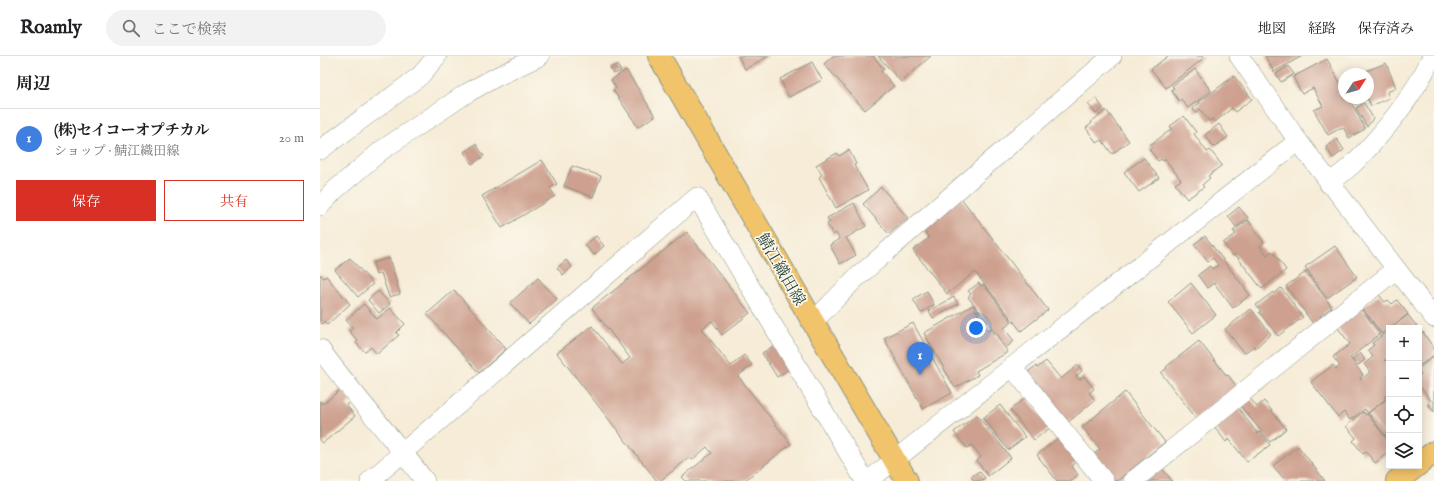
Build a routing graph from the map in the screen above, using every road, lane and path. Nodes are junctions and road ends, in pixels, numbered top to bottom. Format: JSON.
{"nodes":[{"id":1,"x":437,"y":56,"type":"edge"},
{"id":2,"x":540,"y":56,"type":"edge"},
{"id":3,"x":659,"y":56,"type":"edge"},
{"id":4,"x":1112,"y":56,"type":"edge"},
{"id":5,"x":1239,"y":56,"type":"edge"},
{"id":6,"x":1432,"y":56,"type":"edge"},
{"id":7,"x":1298,"y":141,"type":"junction"},
{"id":8,"x":320,"y":150,"type":"edge"},
{"id":9,"x":1329,"y":184,"type":"junction"},
{"id":10,"x":320,"y":206,"type":"edge"},
{"id":11,"x":1396,"y":270,"type":"junction"},
{"id":12,"x":1434,"y":318,"type":"edge"},
{"id":13,"x":813,"y":322,"type":"junction"},
{"id":14,"x":320,"y":349,"type":"edge"},
{"id":15,"x":1012,"y":366,"type":"junction"},
{"id":16,"x":402,"y":452,"type":"junction"},
{"id":17,"x":1434,"y":452,"type":"edge"},
{"id":18,"x":895,"y":460,"type":"junction"},
{"id":19,"x":1422,"y":462,"type":"edge"},
{"id":20,"x":1412,"y":469,"type":"edge"},
{"id":21,"x":370,"y":481,"type":"edge"},
{"id":22,"x":425,"y":481,"type":"edge"},
{"id":23,"x":866,"y":481,"type":"edge"},
{"id":24,"x":907,"y":481,"type":"edge"},
{"id":25,"x":1104,"y":481,"type":"edge"},
{"id":26,"x":1133,"y":481,"type":"edge"},
{"id":27,"x":1398,"y":481,"type":"edge"}],
"edges":[{"from":1,"to":8,"type":"street"},
{"from":2,"to":10,"type":"street"},
{"from":3,"to":13,"type":"main road","name":"鯖江織田線"},
{"from":4,"to":13,"type":"street"},
{"from":5,"to":7,"type":"street"},
{"from":6,"to":9,"type":"street"},
{"from":7,"to":9,"type":"street"},
{"from":7,"to":15,"type":"street"},
{"from":9,"to":11,"type":"street"},
{"from":11,"to":12,"type":"street"},
{"from":11,"to":26,"type":"street"},
{"from":13,"to":18,"type":"main road","name":"鯖江織田線"},
{"from":14,"to":16,"type":"street"},
{"from":15,"to":18,"type":"street"},
{"from":15,"to":25,"type":"street"},
{"from":16,"to":21,"type":"street"},
{"from":16,"to":22,"type":"street"},
{"from":16,"to":23,"type":"street"},
{"from":17,"to":19,"type":"main road"},
{"from":18,"to":23,"type":"street"},
{"from":18,"to":24,"type":"main road","name":"鯖江織田線"},
{"from":20,"to":27,"type":"main road"}]}
